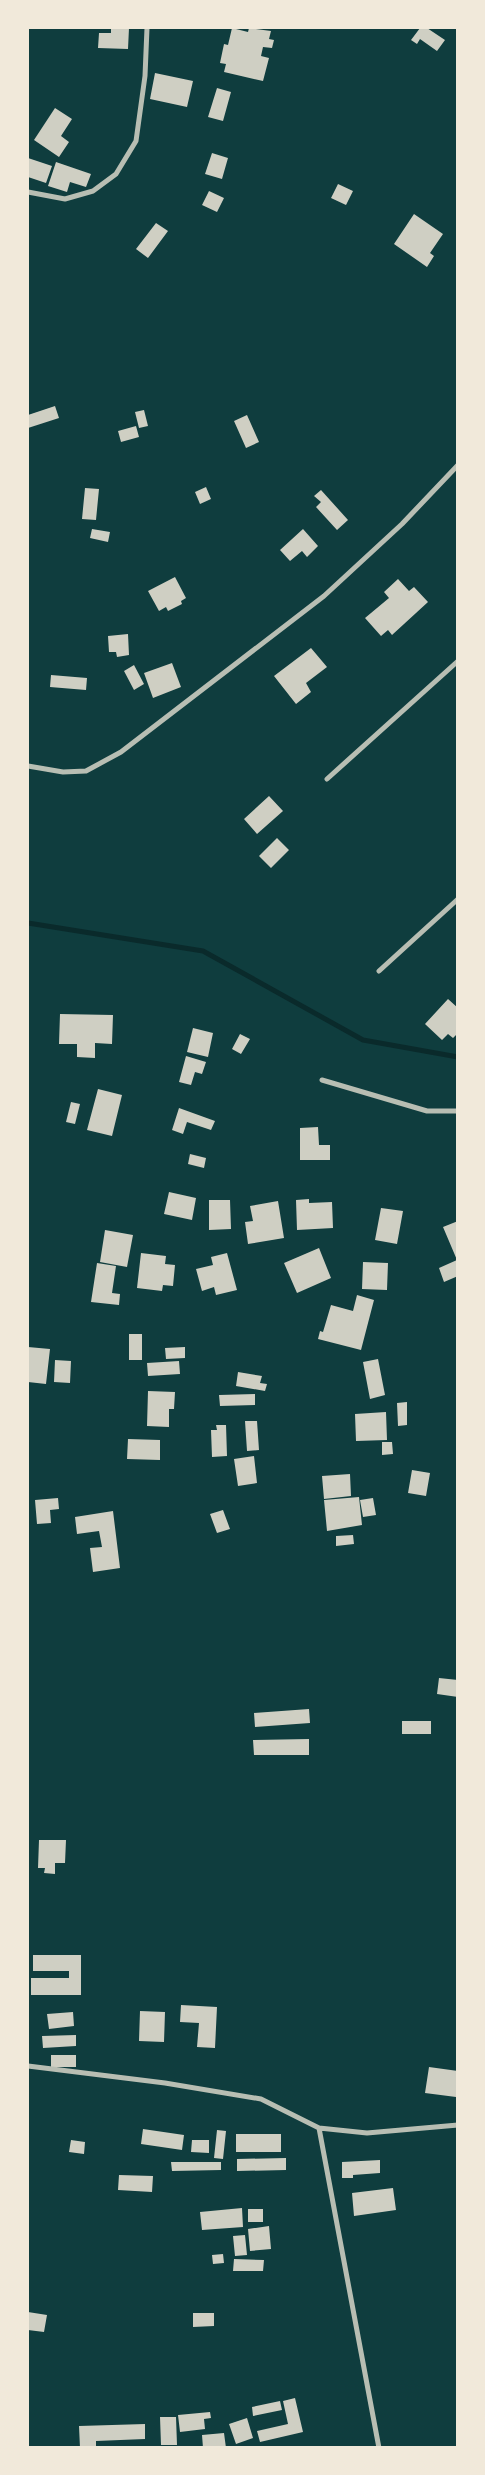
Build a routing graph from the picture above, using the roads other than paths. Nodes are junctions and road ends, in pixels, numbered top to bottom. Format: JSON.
{"nodes":[{"id":1,"x":147,"y":28,"type":"edge"},
{"id":2,"x":28,"y":192,"type":"edge"},
{"id":3,"x":458,"y":465,"type":"edge"},
{"id":4,"x":458,"y":661,"type":"edge"},
{"id":5,"x":28,"y":766,"type":"edge"},
{"id":6,"x":327,"y":779,"type":"dead end"},
{"id":7,"x":458,"y":899,"type":"edge"},
{"id":8,"x":378,"y":971,"type":"dead end"},
{"id":9,"x":322,"y":1080,"type":"dead end"},
{"id":10,"x":458,"y":1111,"type":"edge"},
{"id":11,"x":28,"y":2066,"type":"edge"},
{"id":12,"x":458,"y":2125,"type":"edge"},
{"id":13,"x":319,"y":2128,"type":"junction"},
{"id":14,"x":380,"y":2448,"type":"edge"}],
"edges":[{"from":1,"to":2,"type":"street"},
{"from":3,"to":5,"type":"street"},
{"from":4,"to":6,"type":"street"},
{"from":7,"to":8,"type":"street"},
{"from":9,"to":10,"type":"street"},
{"from":11,"to":13,"type":"street"},
{"from":12,"to":13,"type":"street"},
{"from":13,"to":14,"type":"street"}]}
